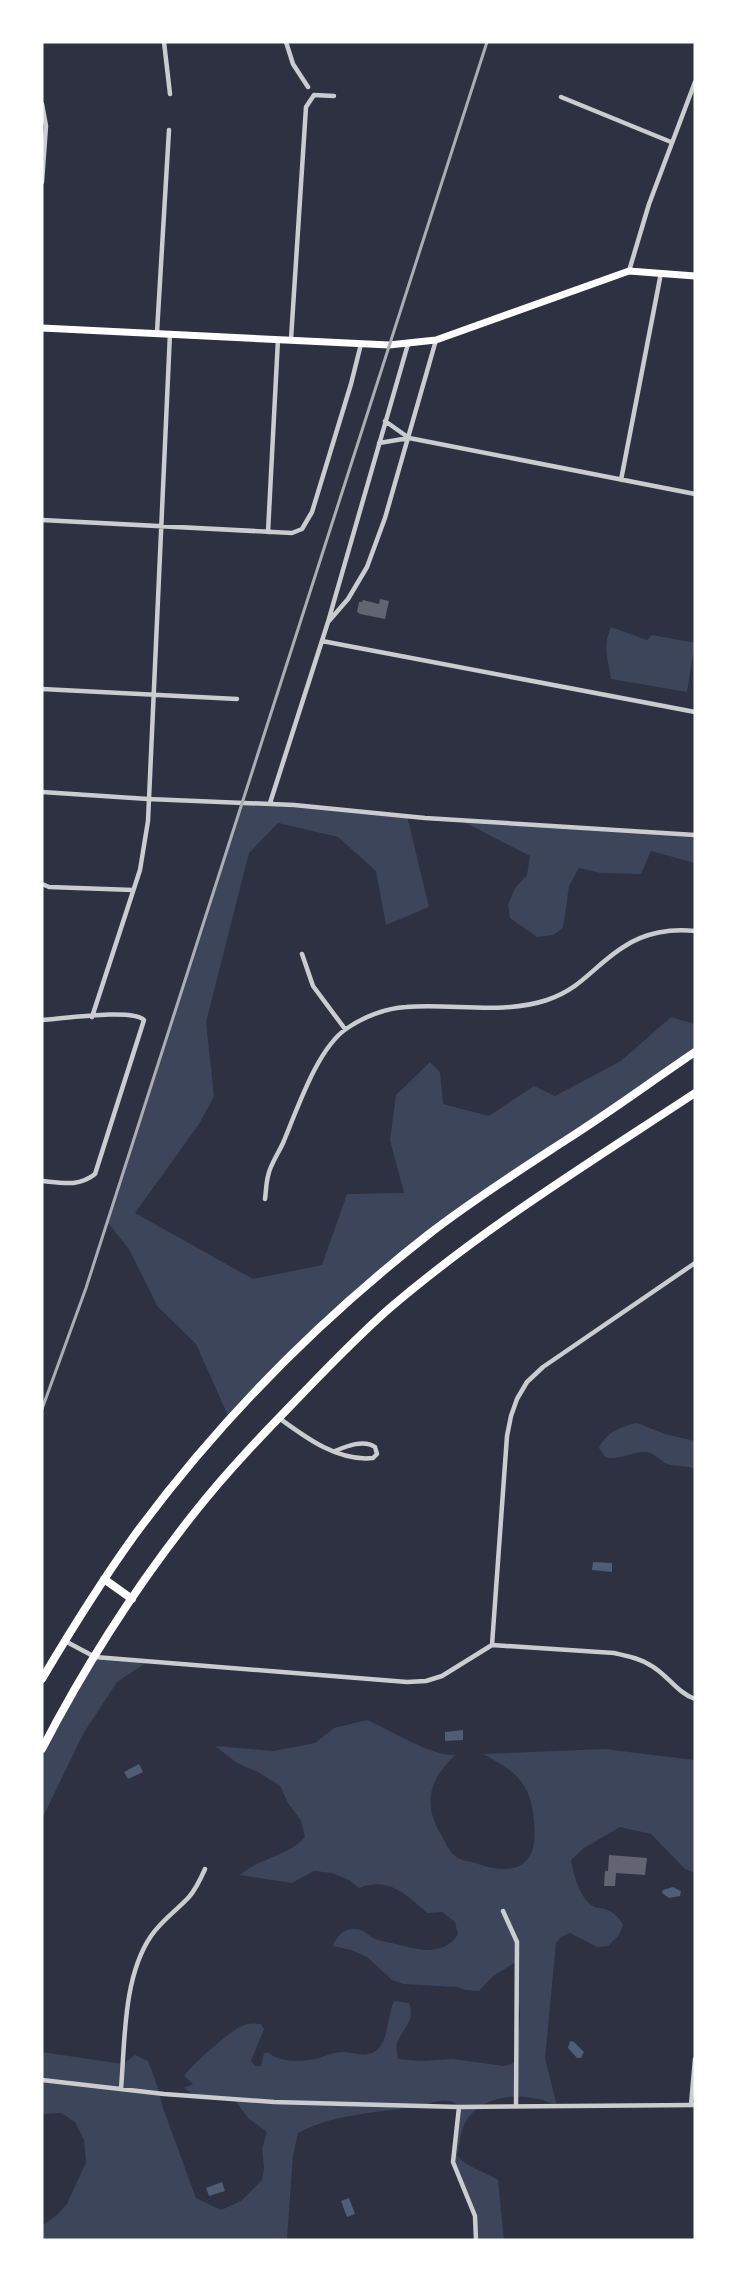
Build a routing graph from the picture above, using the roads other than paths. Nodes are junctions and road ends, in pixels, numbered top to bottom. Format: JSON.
{"nodes":[{"id":1,"x":164,"y":42,"type":"edge"},
{"id":2,"x":286,"y":42,"type":"edge"},
{"id":3,"x":695,"y":82,"type":"edge"},
{"id":4,"x":308,"y":87,"type":"dead end"},
{"id":5,"x":170,"y":94,"type":"dead end"},
{"id":6,"x":334,"y":96,"type":"dead end"},
{"id":7,"x":561,"y":97,"type":"dead end"},
{"id":8,"x":42,"y":104,"type":"edge"},
{"id":9,"x":169,"y":130,"type":"dead end"},
{"id":10,"x":43,"y":139,"type":"edge"},
{"id":11,"x":671,"y":142,"type":"junction"},
{"id":12,"x":42,"y":182,"type":"edge"},
{"id":13,"x":629,"y":271,"type":"junction"},
{"id":14,"x":661,"y":273,"type":"junction"},
{"id":15,"x":695,"y":276,"type":"edge"},
{"id":16,"x":42,"y":328,"type":"edge"},
{"id":17,"x":157,"y":332,"type":"junction"},
{"id":18,"x":170,"y":333,"type":"junction"},
{"id":19,"x":278,"y":339,"type":"junction"},
{"id":20,"x":291,"y":339,"type":"junction"},
{"id":21,"x":436,"y":340,"type":"junction"},
{"id":22,"x":361,"y":344,"type":"junction"},
{"id":23,"x":408,"y":344,"type":"junction"},
{"id":24,"x":385,"y":421,"type":"junction"},
{"id":25,"x":409,"y":438,"type":"junction"},
{"id":26,"x":380,"y":443,"type":"junction"},
{"id":27,"x":621,"y":480,"type":"junction"},
{"id":28,"x":695,"y":494,"type":"edge"},
{"id":29,"x":42,"y":520,"type":"edge"},
{"id":30,"x":161,"y":526,"type":"junction"},
{"id":31,"x":268,"y":532,"type":"junction"},
{"id":32,"x":328,"y":622,"type":"junction"},
{"id":33,"x":322,"y":641,"type":"junction"},
{"id":34,"x":42,"y":689,"type":"edge"},
{"id":35,"x":153,"y":695,"type":"junction"},
{"id":36,"x":237,"y":699,"type":"dead end"},
{"id":37,"x":695,"y":712,"type":"edge"},
{"id":38,"x":42,"y":792,"type":"edge"},
{"id":39,"x":148,"y":799,"type":"junction"},
{"id":40,"x":270,"y":803,"type":"junction"},
{"id":41,"x":695,"y":835,"type":"edge"},
{"id":42,"x":42,"y":884,"type":"edge"},
{"id":43,"x":133,"y":890,"type":"junction"},
{"id":44,"x":695,"y":931,"type":"edge"},
{"id":45,"x":302,"y":954,"type":"dead end"},
{"id":46,"x":92,"y":1017,"type":"junction"},
{"id":47,"x":42,"y":1020,"type":"edge"},
{"id":48,"x":345,"y":1029,"type":"junction"},
{"id":49,"x":695,"y":1052,"type":"edge"},
{"id":50,"x":695,"y":1092,"type":"edge"},
{"id":51,"x":42,"y":1181,"type":"edge"},
{"id":52,"x":265,"y":1199,"type":"dead end"},
{"id":53,"x":694,"y":1265,"type":"edge"},
{"id":54,"x":279,"y":1418,"type":"junction"},
{"id":55,"x":335,"y":1451,"type":"junction"},
{"id":56,"x":105,"y":1579,"type":"junction"},
{"id":57,"x":132,"y":1599,"type":"junction"},
{"id":58,"x":65,"y":1641,"type":"junction"},
{"id":59,"x":492,"y":1645,"type":"junction"},
{"id":60,"x":95,"y":1657,"type":"junction"},
{"id":61,"x":42,"y":1679,"type":"edge"},
{"id":62,"x":695,"y":1698,"type":"edge"},
{"id":63,"x":42,"y":1749,"type":"edge"},
{"id":64,"x":205,"y":1869,"type":"dead end"},
{"id":65,"x":503,"y":1911,"type":"dead end"},
{"id":66,"x":695,"y":2059,"type":"edge"},
{"id":67,"x":42,"y":2080,"type":"edge"},
{"id":68,"x":121,"y":2089,"type":"junction"},
{"id":69,"x":693,"y":2105,"type":"edge"},
{"id":70,"x":516,"y":2106,"type":"junction"},
{"id":71,"x":459,"y":2107,"type":"junction"},
{"id":72,"x":476,"y":2240,"type":"edge"}],
"edges":[{"from":1,"to":5,"type":"street"},
{"from":2,"to":4,"type":"street"},
{"from":3,"to":11,"type":"street"},
{"from":6,"to":20,"type":"street"},
{"from":7,"to":11,"type":"street"},
{"from":8,"to":10,"type":"street"},
{"from":9,"to":17,"type":"street"},
{"from":10,"to":12,"type":"street"},
{"from":11,"to":13,"type":"street"},
{"from":13,"to":14,"type":"main road"},
{"from":13,"to":21,"type":"main road"},
{"from":14,"to":15,"type":"main road"},
{"from":14,"to":27,"type":"street"},
{"from":16,"to":17,"type":"main road"},
{"from":17,"to":18,"type":"main road"},
{"from":18,"to":19,"type":"main road"},
{"from":18,"to":30,"type":"street"},
{"from":19,"to":20,"type":"main road"},
{"from":19,"to":31,"type":"street"},
{"from":20,"to":22,"type":"main road"},
{"from":21,"to":23,"type":"main road"},
{"from":21,"to":25,"type":"street"},
{"from":22,"to":23,"type":"main road"},
{"from":22,"to":31,"type":"street"},
{"from":23,"to":24,"type":"street"},
{"from":24,"to":25,"type":"street"},
{"from":24,"to":26,"type":"street"},
{"from":25,"to":26,"type":"street"},
{"from":25,"to":27,"type":"street"},
{"from":25,"to":32,"type":"street"},
{"from":26,"to":32,"type":"street"},
{"from":27,"to":28,"type":"street"},
{"from":29,"to":30,"type":"street"},
{"from":30,"to":31,"type":"street"},
{"from":30,"to":35,"type":"street"},
{"from":32,"to":33,"type":"street"},
{"from":33,"to":37,"type":"street"},
{"from":33,"to":40,"type":"street"},
{"from":34,"to":35,"type":"street"},
{"from":35,"to":36,"type":"street"},
{"from":35,"to":39,"type":"street"},
{"from":38,"to":39,"type":"street"},
{"from":39,"to":40,"type":"street"},
{"from":39,"to":43,"type":"street"},
{"from":40,"to":41,"type":"street"},
{"from":42,"to":43,"type":"street"},
{"from":43,"to":46,"type":"street"},
{"from":44,"to":48,"type":"street"},
{"from":45,"to":48,"type":"street"},
{"from":46,"to":47,"type":"street"},
{"from":46,"to":51,"type":"street"},
{"from":48,"to":52,"type":"street"},
{"from":49,"to":56,"type":"main road"},
{"from":50,"to":54,"type":"main road"},
{"from":53,"to":59,"type":"street"},
{"from":54,"to":55,"type":"street"},
{"from":54,"to":57,"type":"main road"},
{"from":55,"to":55,"type":"street"},
{"from":56,"to":57,"type":"main road"},
{"from":56,"to":58,"type":"main road"},
{"from":57,"to":60,"type":"main road"},
{"from":58,"to":60,"type":"street"},
{"from":58,"to":61,"type":"main road"},
{"from":59,"to":60,"type":"street"},
{"from":59,"to":62,"type":"street"},
{"from":60,"to":63,"type":"main road"},
{"from":64,"to":68,"type":"street"},
{"from":65,"to":70,"type":"street"},
{"from":66,"to":69,"type":"street"},
{"from":67,"to":68,"type":"street"},
{"from":68,"to":71,"type":"street"},
{"from":69,"to":70,"type":"street"},
{"from":70,"to":71,"type":"street"},
{"from":71,"to":72,"type":"street"}]}
